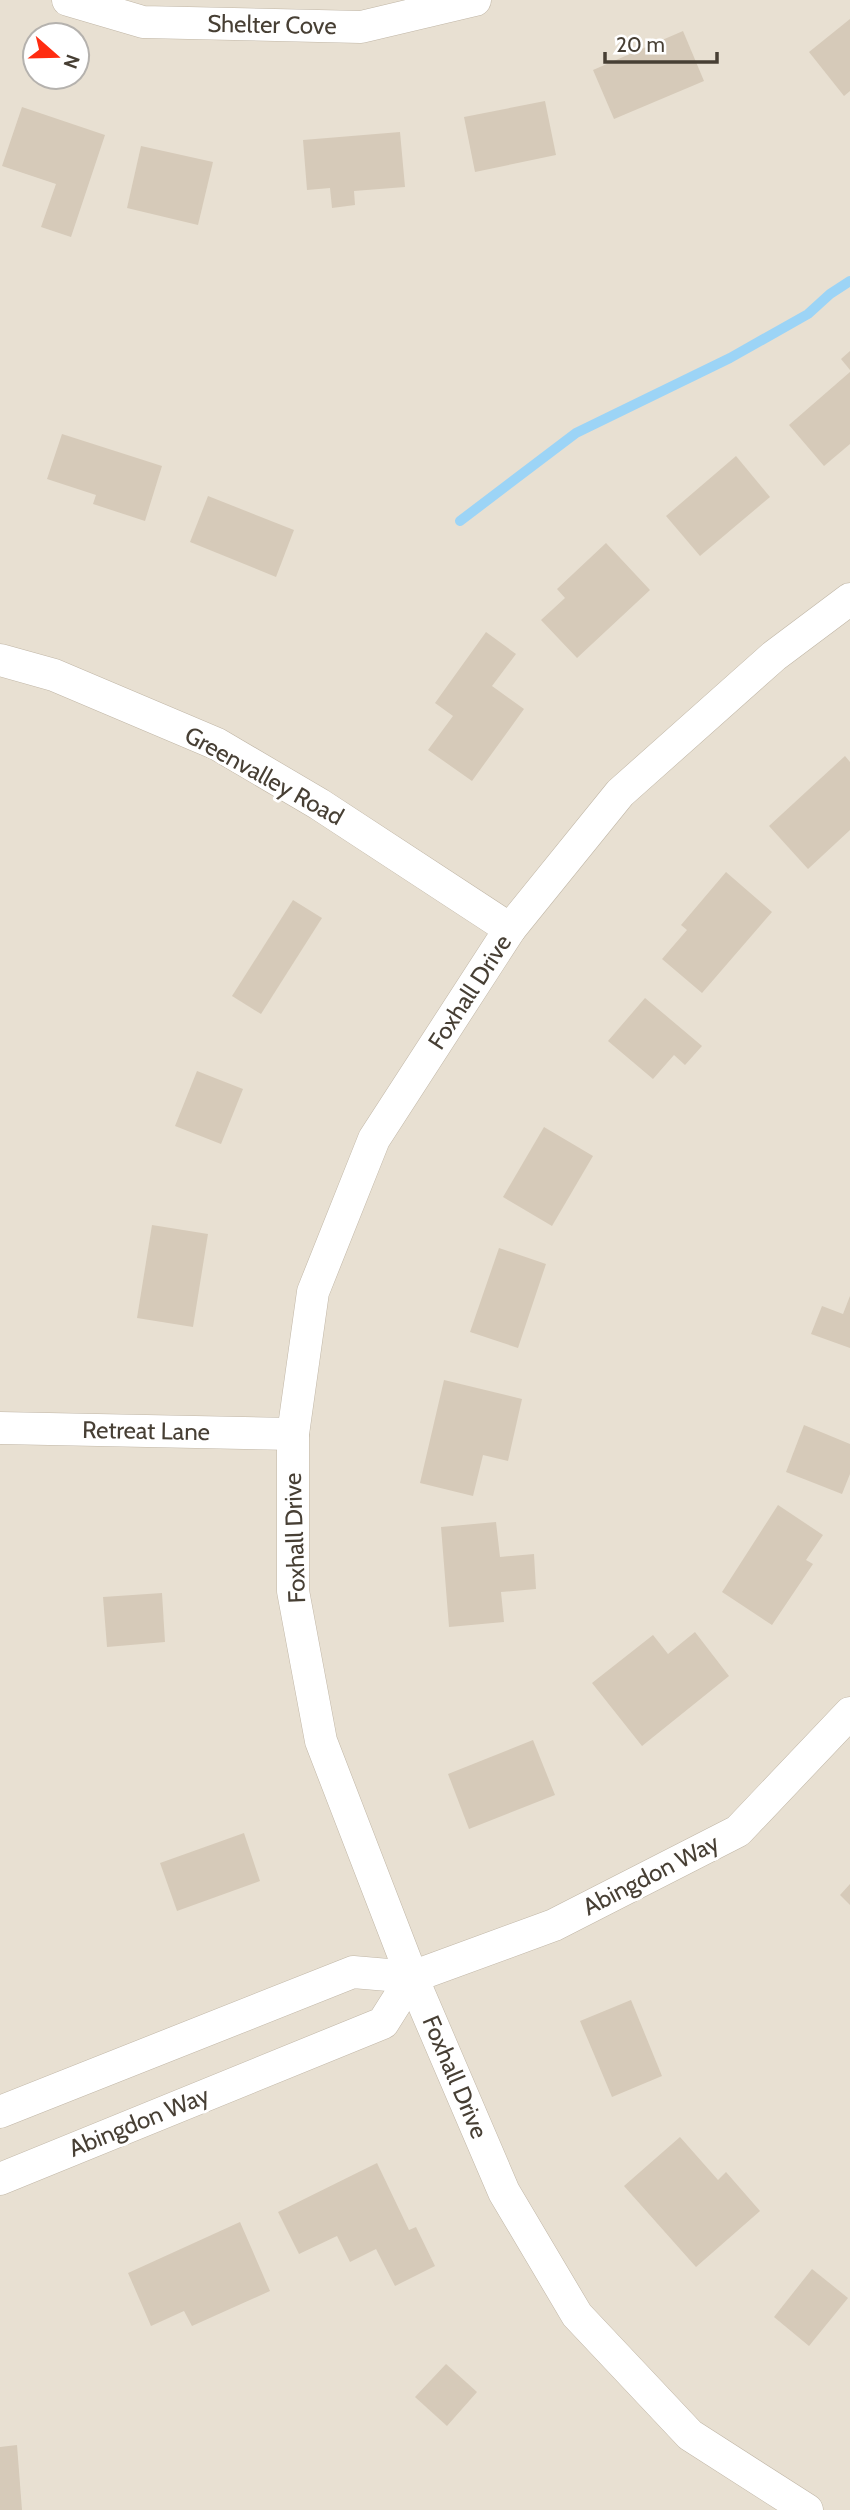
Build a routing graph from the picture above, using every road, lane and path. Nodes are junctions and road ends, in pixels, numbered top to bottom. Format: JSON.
{"nodes":[{"id":1,"x":68,"y":0,"type":"edge"},
{"id":2,"x":475,"y":0,"type":"edge"},
{"id":3,"x":850,"y":599,"type":"edge"},
{"id":4,"x":0,"y":660,"type":"edge"},
{"id":5,"x":510,"y":929,"type":"junction"},
{"id":6,"x":0,"y":1428,"type":"edge"},
{"id":7,"x":293,"y":1434,"type":"junction"},
{"id":8,"x":850,"y":1713,"type":"edge"},
{"id":9,"x":412,"y":1977,"type":"junction"},
{"id":10,"x":0,"y":2112,"type":"edge"},
{"id":11,"x":0,"y":2179,"type":"edge"},
{"id":12,"x":807,"y":2510,"type":"edge"}],
"edges":[{"from":1,"to":2,"type":"street","name":"Shelter Cove"},
{"from":3,"to":5,"type":"street","name":"Foxhall Drive"},
{"from":4,"to":5,"type":"street","name":"Greenvalley Road"},
{"from":5,"to":7,"type":"street","name":"Foxhall Drive"},
{"from":6,"to":7,"type":"street","name":"Retreat Lane"},
{"from":7,"to":9,"type":"street","name":"Foxhall Drive"},
{"from":8,"to":9,"type":"street","name":"Abingdon Way"},
{"from":9,"to":10,"type":"street","name":"Abingdon Way"},
{"from":9,"to":11,"type":"street","name":"Abingdon Way"},
{"from":9,"to":12,"type":"street","name":"Foxhall Drive"}]}
